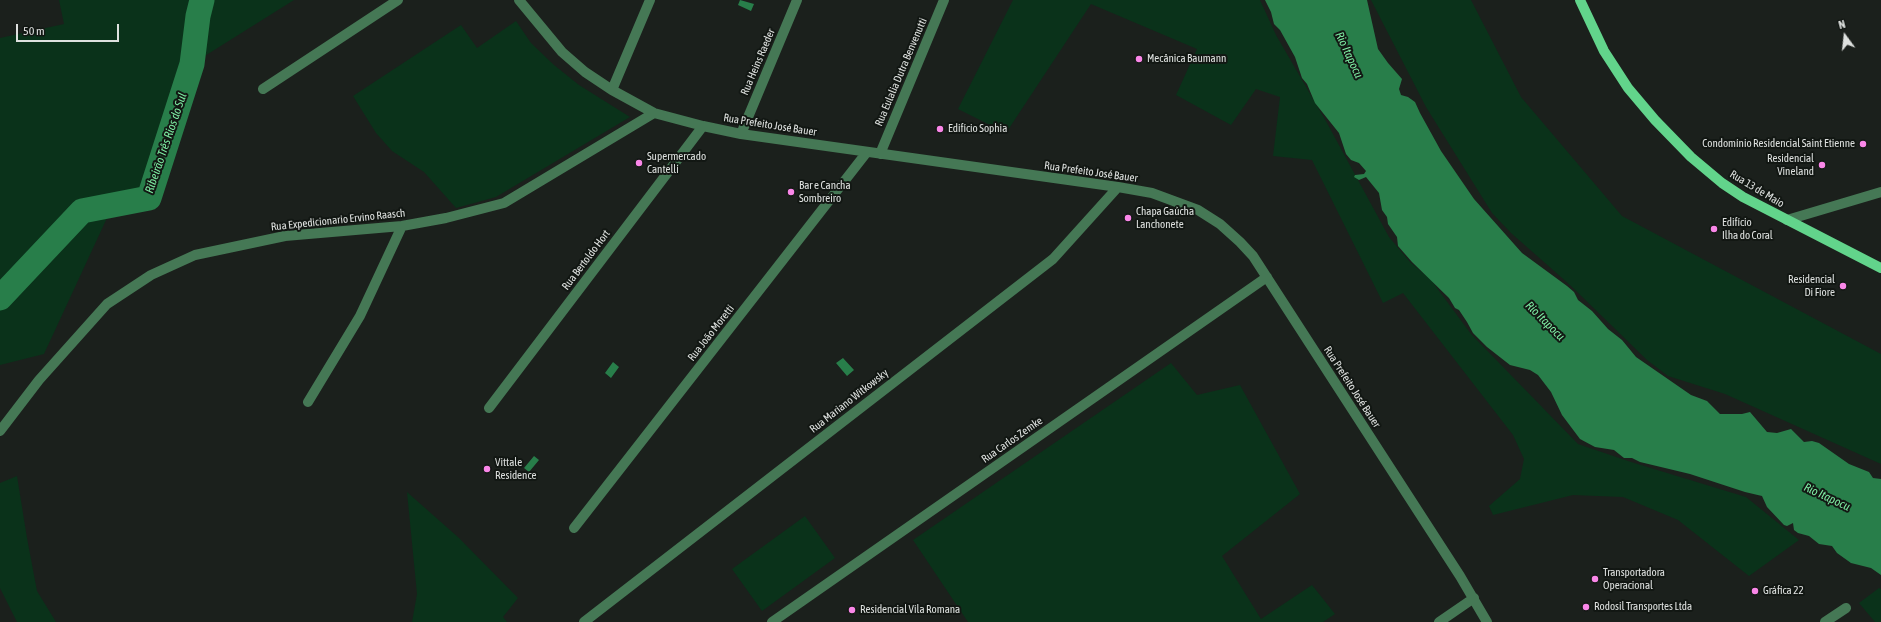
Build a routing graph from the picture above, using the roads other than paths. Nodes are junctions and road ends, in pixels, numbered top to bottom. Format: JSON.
{"nodes":[{"id":1,"x":398,"y":0,"type":"edge"},
{"id":2,"x":519,"y":0,"type":"edge"},
{"id":3,"x":650,"y":0,"type":"edge"},
{"id":4,"x":797,"y":0,"type":"edge"},
{"id":5,"x":944,"y":0,"type":"edge"},
{"id":6,"x":1580,"y":0,"type":"edge"},
{"id":7,"x":263,"y":89,"type":"dead end"},
{"id":8,"x":612,"y":90,"type":"junction"},
{"id":9,"x":654,"y":113,"type":"junction"},
{"id":10,"x":703,"y":126,"type":"junction"},
{"id":11,"x":741,"y":134,"type":"junction"},
{"id":12,"x":867,"y":152,"type":"junction"},
{"id":13,"x":880,"y":154,"type":"junction"},
{"id":14,"x":1118,"y":187,"type":"junction"},
{"id":15,"x":1881,"y":192,"type":"edge"},
{"id":16,"x":1787,"y":220,"type":"junction"},
{"id":17,"x":402,"y":226,"type":"junction"},
{"id":18,"x":1881,"y":268,"type":"edge"},
{"id":19,"x":1267,"y":277,"type":"junction"},
{"id":20,"x":308,"y":402,"type":"dead end"},
{"id":21,"x":489,"y":408,"type":"dead end"},
{"id":22,"x":0,"y":431,"type":"edge"},
{"id":23,"x":574,"y":528,"type":"dead end"},
{"id":24,"x":1474,"y":598,"type":"junction"},
{"id":25,"x":1846,"y":608,"type":"dead end"},
{"id":26,"x":785,"y":618,"type":"edge"},
{"id":27,"x":584,"y":622,"type":"edge"},
{"id":28,"x":772,"y":622,"type":"edge"},
{"id":29,"x":1439,"y":622,"type":"edge"},
{"id":30,"x":1487,"y":622,"type":"edge"},
{"id":31,"x":1824,"y":622,"type":"edge"}],
"edges":[{"from":1,"to":7,"type":"street"},
{"from":2,"to":8,"type":"street","name":"Rua Prefeito José Bauer"},
{"from":3,"to":8,"type":"street"},
{"from":4,"to":11,"type":"street","name":"Rua Heins Raeder"},
{"from":5,"to":13,"type":"street","name":"Rua Eulalia Dutra Benvenutti"},
{"from":6,"to":16,"type":"main road","name":"Rua 13 de Maio"},
{"from":8,"to":9,"type":"street","name":"Rua Prefeito José Bauer"},
{"from":9,"to":10,"type":"street","name":"Rua Prefeito José Bauer"},
{"from":9,"to":17,"type":"street","name":"Rua Expedicionario Ervino Raasch"},
{"from":10,"to":11,"type":"street","name":"Rua Prefeito José Bauer"},
{"from":10,"to":21,"type":"street","name":"Rua Bertoldo Hort"},
{"from":11,"to":12,"type":"street","name":"Rua Prefeito José Bauer"},
{"from":12,"to":13,"type":"street","name":"Rua Prefeito José Bauer"},
{"from":12,"to":23,"type":"street","name":"Rua João Moretti"},
{"from":13,"to":14,"type":"street","name":"Rua Prefeito José Bauer"},
{"from":14,"to":19,"type":"street","name":"Rua Prefeito José Bauer"},
{"from":14,"to":27,"type":"street","name":"Rua Mariano Witkowsky"},
{"from":15,"to":16,"type":"street"},
{"from":16,"to":18,"type":"main road","name":"Rua 13 de Maio"},
{"from":17,"to":20,"type":"street"},
{"from":17,"to":22,"type":"street","name":"Rua Expedicionario Ervino Raasch"},
{"from":19,"to":24,"type":"street","name":"Rua Prefeito José Bauer"},
{"from":19,"to":26,"type":"street","name":"Rua Carlos Zemke"},
{"from":24,"to":29,"type":"street"},
{"from":24,"to":30,"type":"street","name":"Rua Prefeito José Bauer"},
{"from":25,"to":31,"type":"street"},
{"from":26,"to":28,"type":"street","name":"Rua Carlos Zemke"}]}
